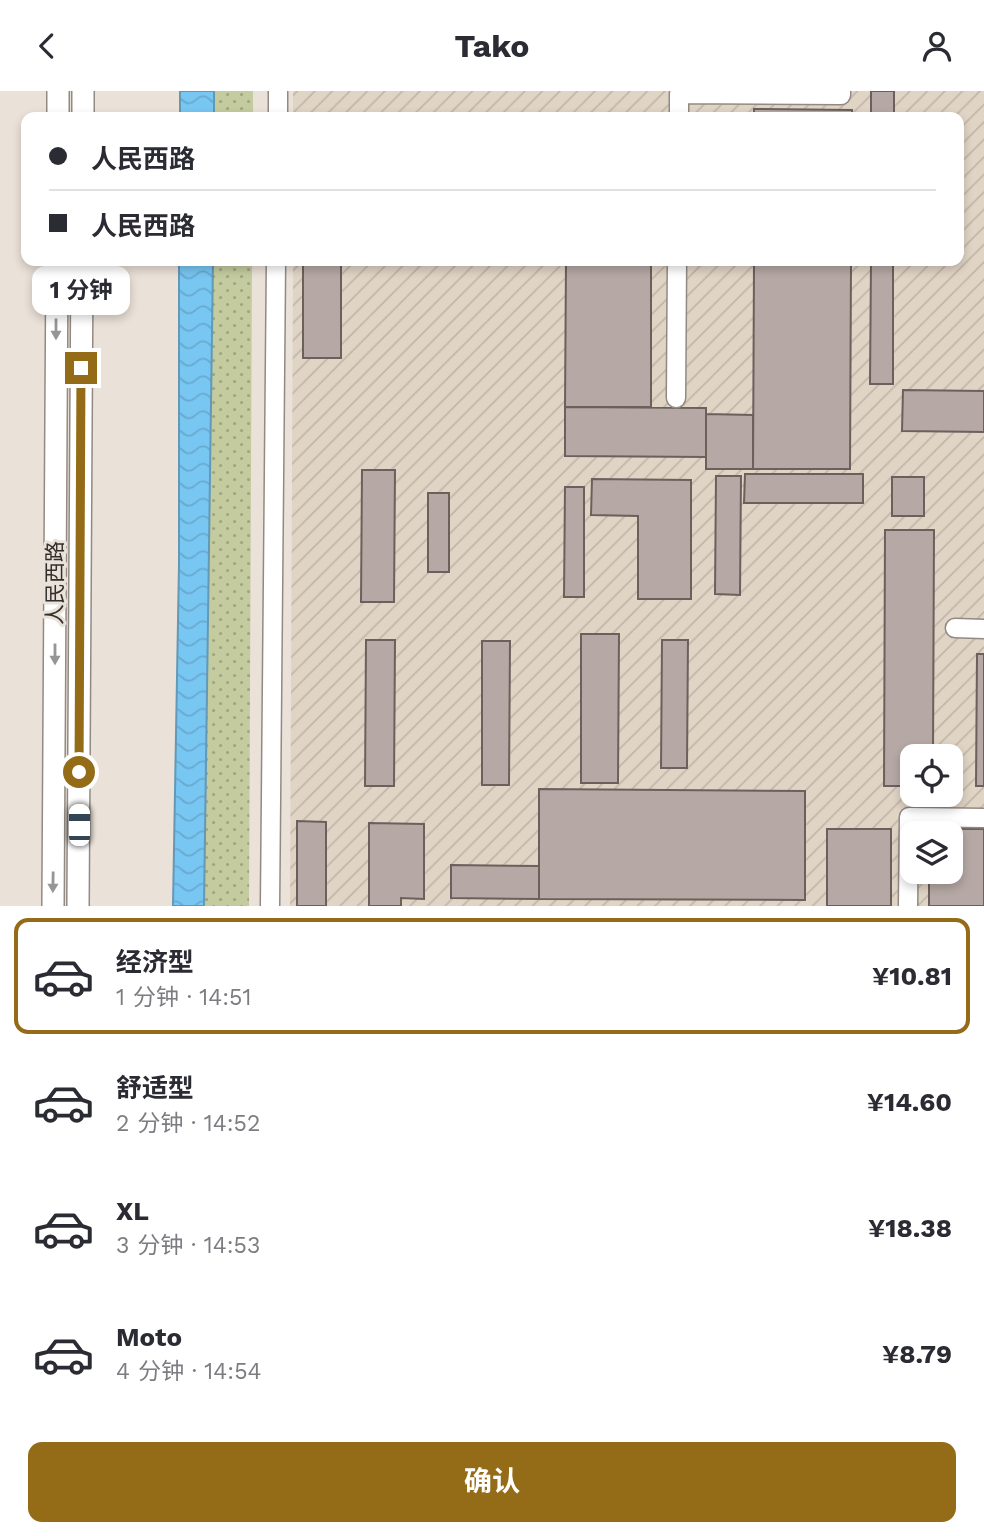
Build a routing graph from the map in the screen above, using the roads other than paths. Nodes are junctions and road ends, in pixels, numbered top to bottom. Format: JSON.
{"nodes":[{"id":1,"x":58,"y":91,"type":"edge"},
{"id":2,"x":83,"y":91,"type":"edge"},
{"id":3,"x":278,"y":91,"type":"edge"},
{"id":4,"x":841,"y":91,"type":"edge"},
{"id":5,"x":58,"y":112,"type":"edge"},
{"id":6,"x":83,"y":112,"type":"edge"},
{"id":7,"x":278,"y":112,"type":"edge"},
{"id":8,"x":678,"y":112,"type":"edge"},
{"id":9,"x":57,"y":266,"type":"edge"},
{"id":10,"x":82,"y":266,"type":"edge"},
{"id":11,"x":276,"y":266,"type":"edge"},
{"id":12,"x":677,"y":266,"type":"edge"},
{"id":13,"x":676,"y":397,"type":"dead end"},
{"id":14,"x":955,"y":628,"type":"dead end"},
{"id":15,"x":984,"y":629,"type":"edge"},
{"id":16,"x":984,"y":818,"type":"edge"},
{"id":17,"x":53,"y":906,"type":"edge"},
{"id":18,"x":78,"y":906,"type":"edge"},
{"id":19,"x":270,"y":906,"type":"edge"},
{"id":20,"x":908,"y":906,"type":"edge"}],
"edges":[{"from":1,"to":5,"type":"main road"},
{"from":2,"to":6,"type":"main road"},
{"from":3,"to":7,"type":"street"},
{"from":4,"to":8,"type":"street"},
{"from":9,"to":17,"type":"main road","name":"人民西路","one_way":true},
{"from":10,"to":18,"type":"main road","name":"人民西路"},
{"from":11,"to":19,"type":"street"},
{"from":12,"to":13,"type":"street"},
{"from":14,"to":15,"type":"street"},
{"from":16,"to":20,"type":"street"}]}
